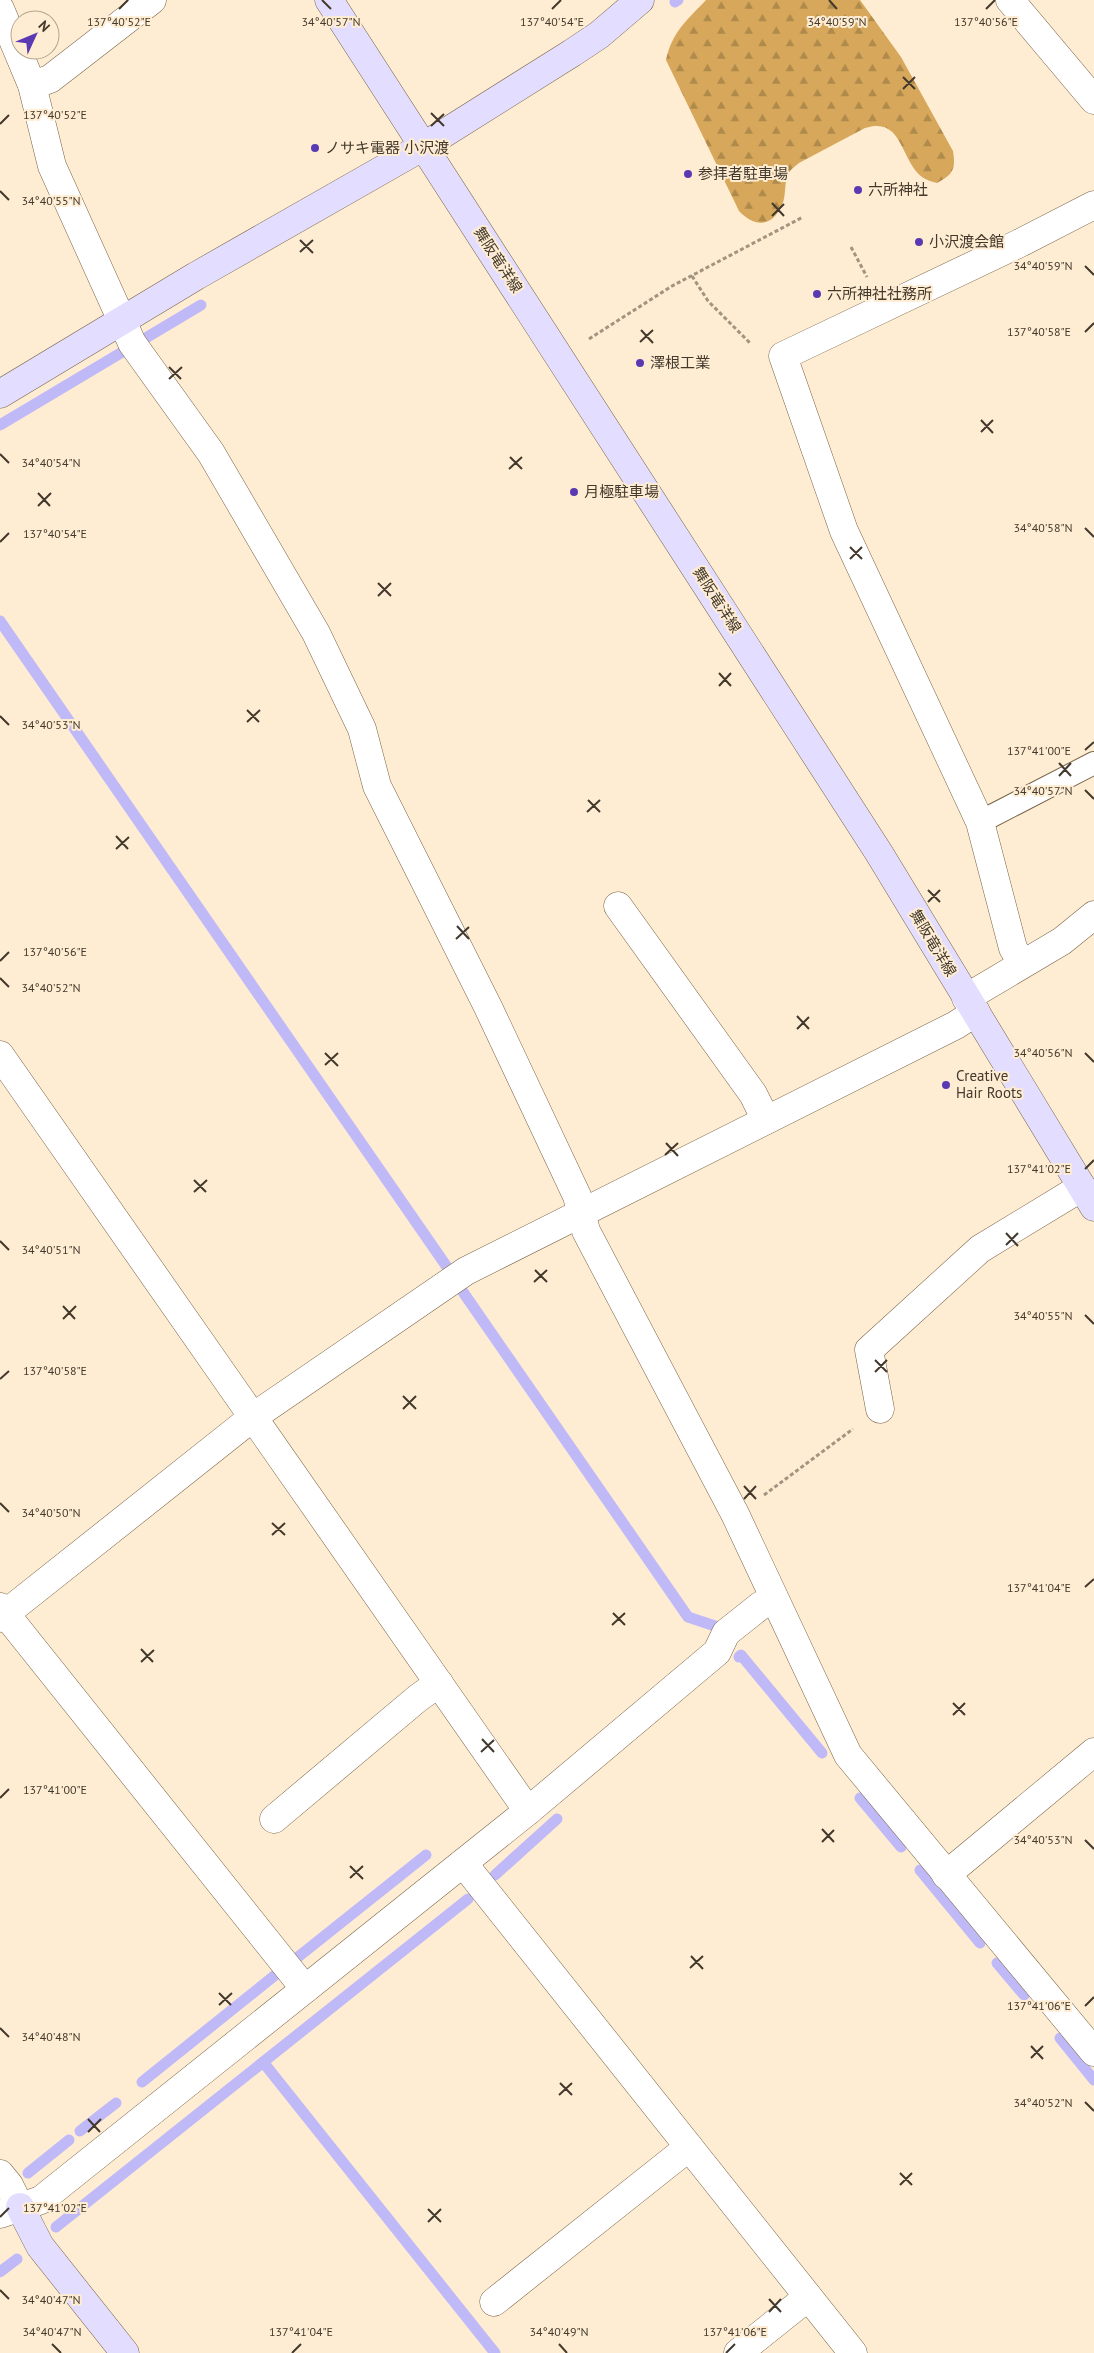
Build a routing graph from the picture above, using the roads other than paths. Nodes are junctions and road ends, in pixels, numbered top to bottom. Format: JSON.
{"nodes":[{"id":1,"x":152,"y":0,"type":"edge"},
{"id":2,"x":329,"y":0,"type":"edge"},
{"id":3,"x":640,"y":0,"type":"edge"},
{"id":4,"x":1010,"y":0,"type":"edge"},
{"id":5,"x":0,"y":10,"type":"edge"},
{"id":6,"x":32,"y":85,"type":"junction"},
{"id":7,"x":1094,"y":100,"type":"edge"},
{"id":8,"x":424,"y":146,"type":"junction"},
{"id":9,"x":1094,"y":204,"type":"edge"},
{"id":10,"x":122,"y":320,"type":"junction"},
{"id":11,"x":0,"y":394,"type":"edge"},
{"id":12,"x":1094,"y":763,"type":"edge"},
{"id":13,"x":980,"y":822,"type":"junction"},
{"id":14,"x":618,"y":906,"type":"dead end"},
{"id":15,"x":1094,"y":914,"type":"edge"},
{"id":16,"x":1022,"y":964,"type":"junction"},
{"id":17,"x":971,"y":1005,"type":"junction"},
{"id":18,"x":0,"y":1054,"type":"edge"},
{"id":19,"x":766,"y":1120,"type":"junction"},
{"id":20,"x":1088,"y":1197,"type":"edge"},
{"id":21,"x":582,"y":1213,"type":"junction"},
{"id":22,"x":880,"y":1409,"type":"road end"},
{"id":23,"x":253,"y":1417,"type":"junction"},
{"id":24,"x":774,"y":1598,"type":"junction"},
{"id":25,"x":2,"y":1613,"type":"edge"},
{"id":26,"x":439,"y":1683,"type":"junction"},
{"id":27,"x":1094,"y":1752,"type":"edge"},
{"id":28,"x":528,"y":1812,"type":"junction"},
{"id":29,"x":274,"y":1819,"type":"dead end"},
{"id":30,"x":463,"y":1864,"type":"junction"},
{"id":31,"x":946,"y":1874,"type":"junction"},
{"id":32,"x":305,"y":1989,"type":"junction"},
{"id":33,"x":1094,"y":2052,"type":"edge"},
{"id":34,"x":689,"y":2147,"type":"junction"},
{"id":35,"x":0,"y":2174,"type":"edge"},
{"id":36,"x":10,"y":2210,"type":"edge"},
{"id":37,"x":808,"y":2297,"type":"junction"},
{"id":38,"x":494,"y":2302,"type":"dead end"},
{"id":39,"x":125,"y":2353,"type":"edge"},
{"id":40,"x":738,"y":2353,"type":"edge"},
{"id":41,"x":853,"y":2353,"type":"edge"}],
"edges":[{"from":1,"to":6,"type":"street"},
{"from":2,"to":8,"type":"main road","name":"舞阪竜洋線"},
{"from":3,"to":8,"type":"main road"},
{"from":4,"to":7,"type":"street"},
{"from":5,"to":6,"type":"street"},
{"from":6,"to":10,"type":"street"},
{"from":8,"to":10,"type":"main road"},
{"from":8,"to":17,"type":"main road","name":"舞阪竜洋線"},
{"from":9,"to":13,"type":"street"},
{"from":10,"to":11,"type":"main road"},
{"from":10,"to":21,"type":"street"},
{"from":12,"to":13,"type":"lane"},
{"from":13,"to":16,"type":"street"},
{"from":14,"to":19,"type":"street"},
{"from":15,"to":16,"type":"street"},
{"from":16,"to":17,"type":"street"},
{"from":17,"to":19,"type":"street"},
{"from":17,"to":20,"type":"main road","name":"舞阪竜洋線"},
{"from":18,"to":23,"type":"street"},
{"from":19,"to":21,"type":"street"},
{"from":20,"to":22,"type":"street"},
{"from":21,"to":23,"type":"street"},
{"from":21,"to":24,"type":"street"},
{"from":23,"to":25,"type":"street"},
{"from":23,"to":26,"type":"street"},
{"from":24,"to":28,"type":"street"},
{"from":24,"to":31,"type":"street"},
{"from":25,"to":32,"type":"street"},
{"from":26,"to":28,"type":"street"},
{"from":26,"to":29,"type":"street"},
{"from":27,"to":31,"type":"street"},
{"from":28,"to":30,"type":"street"},
{"from":30,"to":32,"type":"street"},
{"from":30,"to":34,"type":"street"},
{"from":31,"to":33,"type":"street"},
{"from":32,"to":36,"type":"street"},
{"from":34,"to":37,"type":"street"},
{"from":34,"to":38,"type":"street"},
{"from":35,"to":36,"type":"street"},
{"from":36,"to":39,"type":"main road"},
{"from":37,"to":40,"type":"street"},
{"from":37,"to":41,"type":"street"}]}
